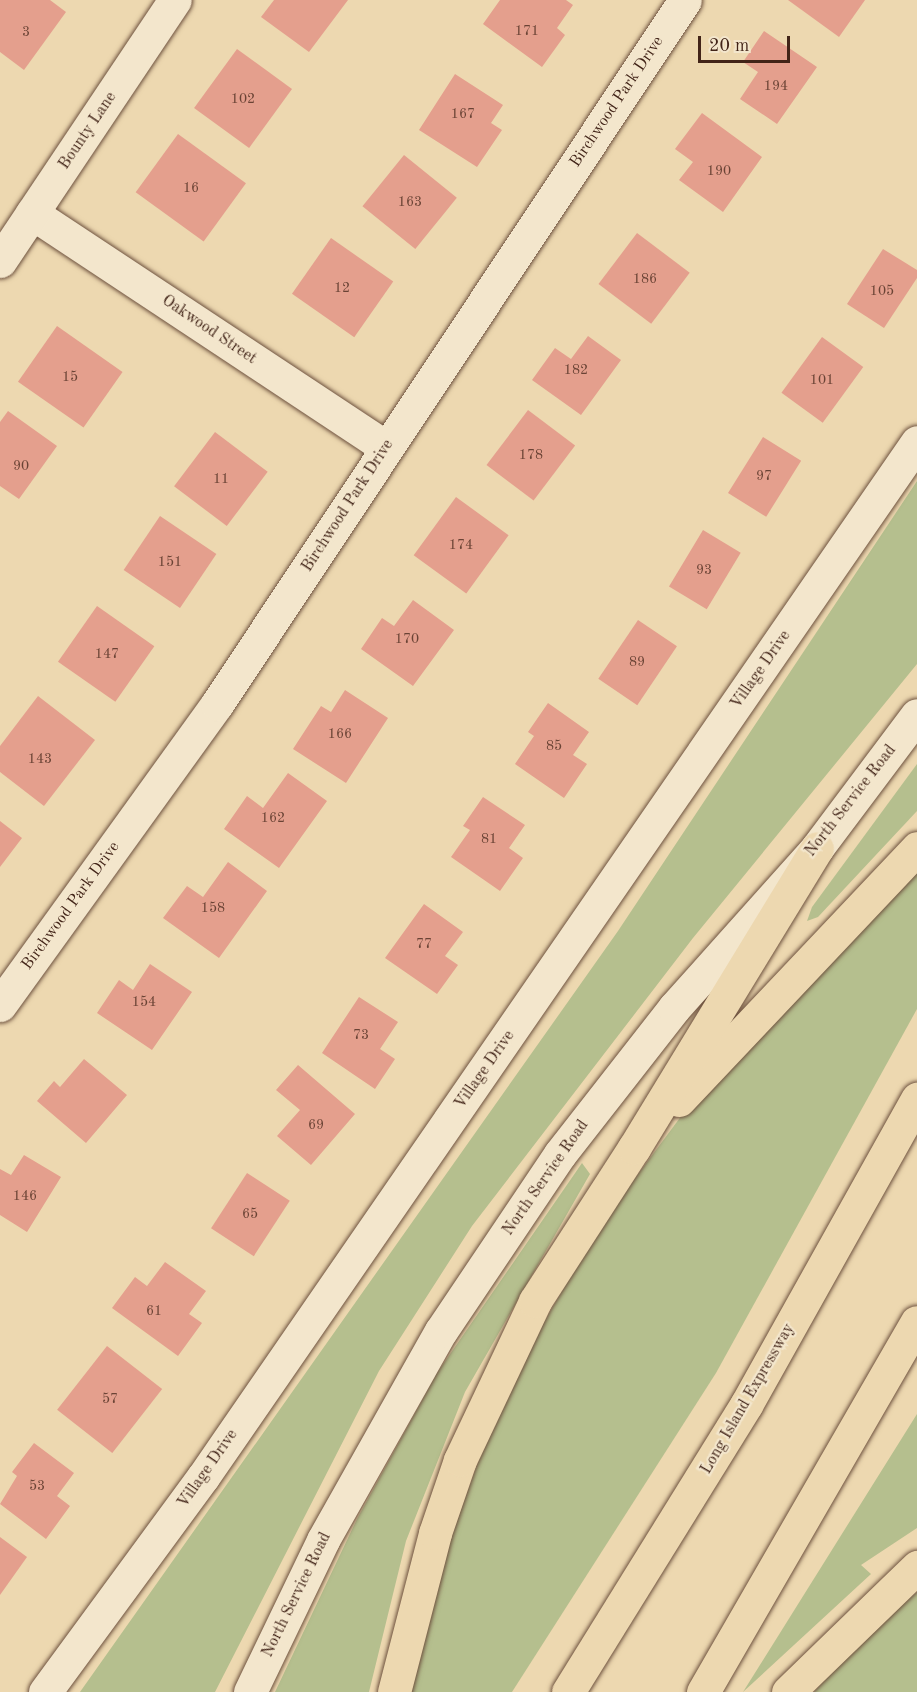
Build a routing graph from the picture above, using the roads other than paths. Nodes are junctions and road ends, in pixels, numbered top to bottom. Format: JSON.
{"nodes":[{"id":1,"x":175,"y":0,"type":"edge"},
{"id":2,"x":685,"y":0,"type":"edge"},
{"id":3,"x":32,"y":213,"type":"junction"},
{"id":4,"x":0,"y":261,"type":"edge"},
{"id":5,"x":917,"y":442,"type":"edge"},
{"id":6,"x":385,"y":447,"type":"junction"},
{"id":7,"x":917,"y":715,"type":"edge"},
{"id":8,"x":817,"y":848,"type":"junction"},
{"id":9,"x":917,"y":848,"type":"edge"},
{"id":10,"x":0,"y":1005,"type":"edge"},
{"id":11,"x":917,"y":1099,"type":"edge"},
{"id":12,"x":634,"y":1148,"type":"junction"},
{"id":13,"x":917,"y":1322,"type":"edge"},
{"id":14,"x":917,"y":1567,"type":"edge"},
{"id":15,"x":45,"y":1692,"type":"edge"},
{"id":16,"x":249,"y":1692,"type":"edge"},
{"id":17,"x":394,"y":1692,"type":"edge"},
{"id":18,"x":568,"y":1692,"type":"edge"},
{"id":19,"x":703,"y":1692,"type":"edge"},
{"id":20,"x":788,"y":1692,"type":"edge"}],
"edges":[{"from":1,"to":3,"type":"street","name":"Bounty Lane"},
{"from":2,"to":6,"type":"street","name":"Birchwood Park Drive"},
{"from":3,"to":4,"type":"street","name":"Bounty Lane"},
{"from":3,"to":6,"type":"street","name":"Oakwood Street"},
{"from":5,"to":15,"type":"street","name":"Village Drive"},
{"from":6,"to":10,"type":"street","name":"Birchwood Park Drive"},
{"from":7,"to":8,"type":"street","name":"North Service Road"},
{"from":8,"to":12,"type":"highway"},
{"from":8,"to":16,"type":"street","name":"North Service Road"},
{"from":9,"to":12,"type":"highway"},
{"from":11,"to":18,"type":"highway","name":"Long Island Expressway"},
{"from":12,"to":17,"type":"highway"},
{"from":13,"to":19,"type":"highway"},
{"from":14,"to":20,"type":"highway"}]}
